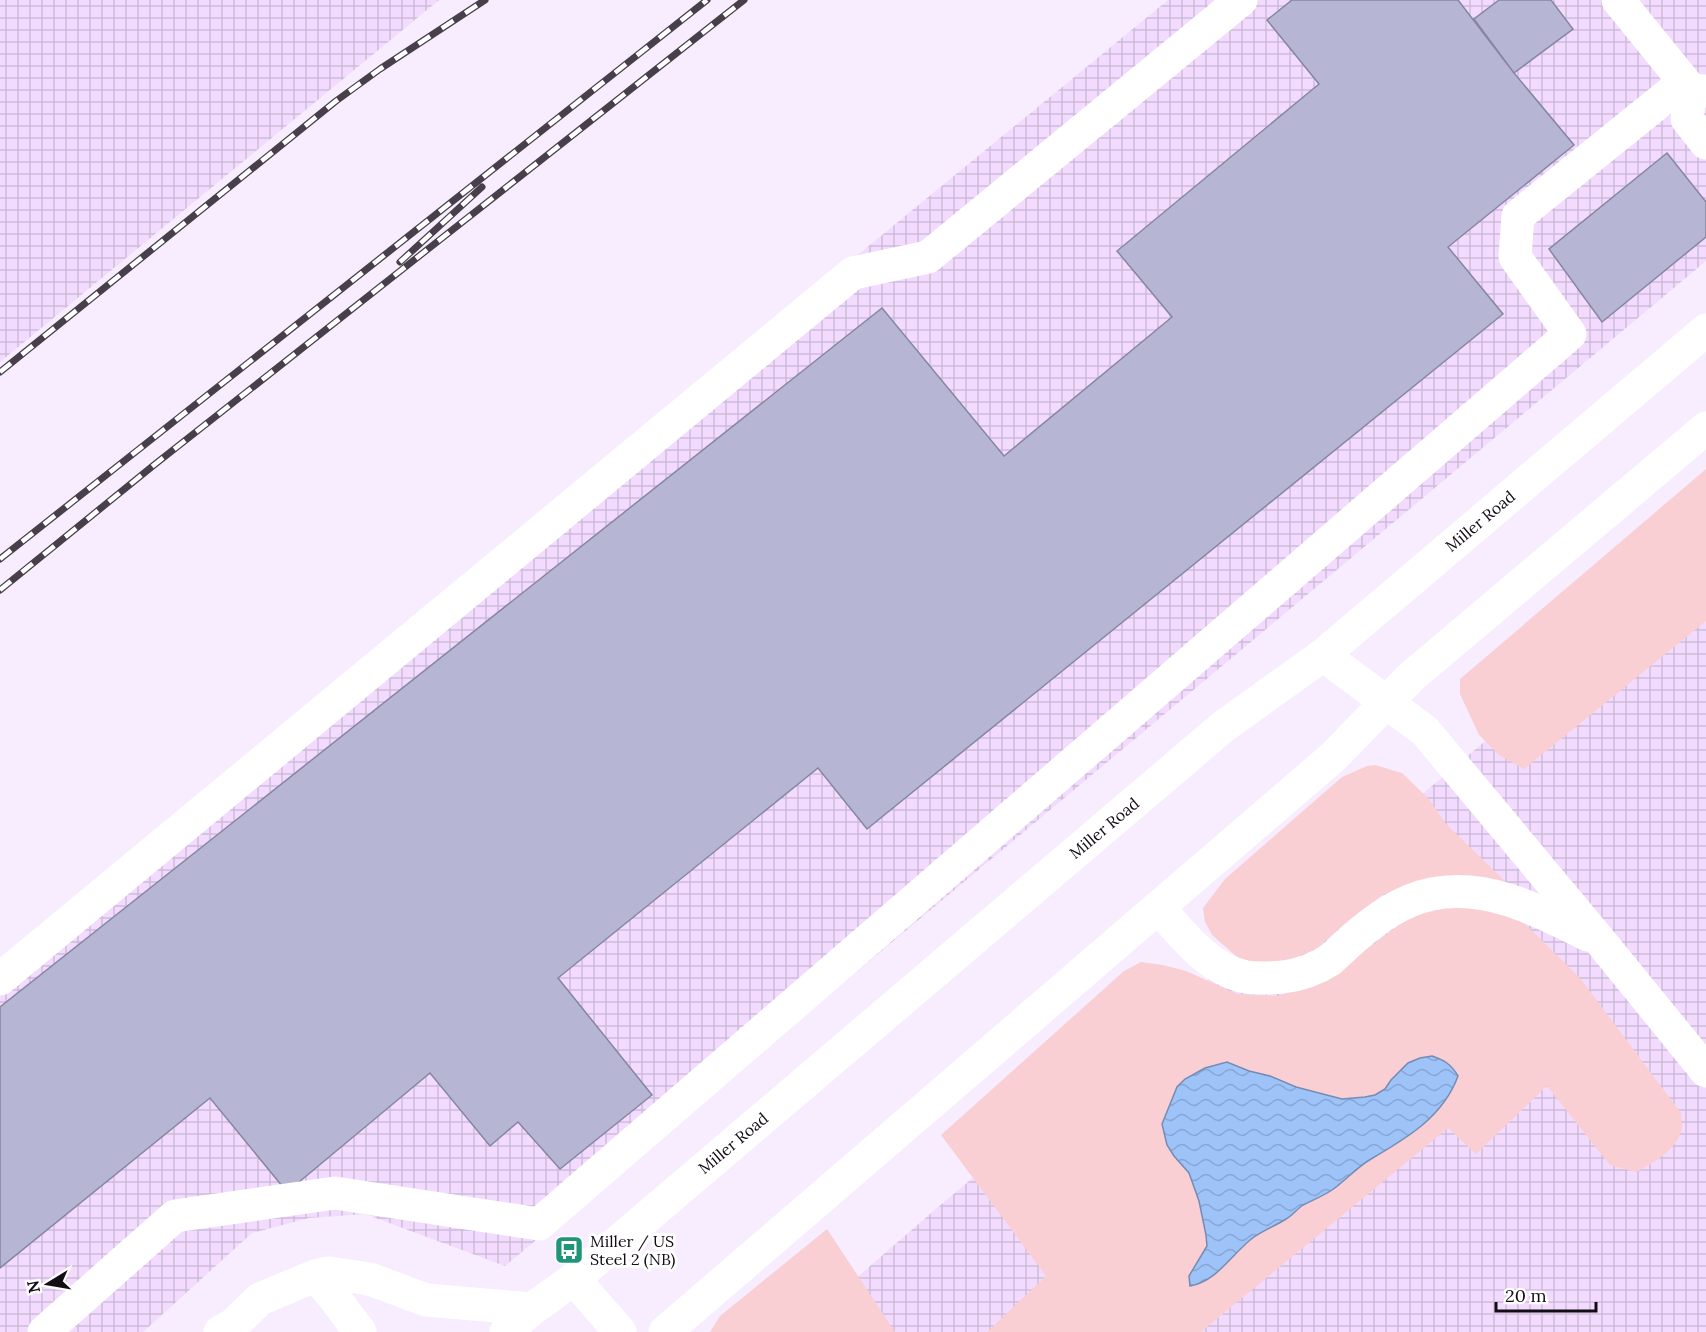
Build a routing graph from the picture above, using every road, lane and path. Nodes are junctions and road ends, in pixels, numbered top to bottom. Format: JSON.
{"nodes":[{"id":1,"x":1241,"y":0,"type":"edge"},
{"id":2,"x":1618,"y":0,"type":"edge"},
{"id":3,"x":1694,"y":88,"type":"edge"},
{"id":4,"x":1706,"y":143,"type":"edge"},
{"id":5,"x":1706,"y":330,"type":"edge"},
{"id":6,"x":1706,"y":428,"type":"edge"},
{"id":7,"x":1323,"y":655,"type":"junction"},
{"id":8,"x":1386,"y":702,"type":"junction"},
{"id":9,"x":1158,"y":907,"type":"junction"},
{"id":10,"x":1601,"y":942,"type":"junction"},
{"id":11,"x":0,"y":979,"type":"edge"},
{"id":12,"x":1706,"y":1071,"type":"edge"},
{"id":13,"x":315,"y":1276,"type":"junction"},
{"id":14,"x":574,"y":1279,"type":"junction"},
{"id":15,"x":532,"y":1309,"type":"junction"},
{"id":16,"x":229,"y":1329,"type":"edge"},
{"id":17,"x":44,"y":1332,"type":"edge"},
{"id":18,"x":360,"y":1332,"type":"edge"},
{"id":19,"x":506,"y":1332,"type":"edge"},
{"id":20,"x":620,"y":1332,"type":"edge"},
{"id":21,"x":665,"y":1332,"type":"edge"}],
"edges":[{"from":1,"to":11,"type":"main road"},
{"from":2,"to":3,"type":"main road"},
{"from":3,"to":4,"type":"main road"},
{"from":3,"to":17,"type":"main road"},
{"from":5,"to":7,"type":"main road","name":"Miller Road"},
{"from":6,"to":8,"type":"main road"},
{"from":7,"to":8,"type":"main road"},
{"from":7,"to":14,"type":"main road","name":"Miller Road"},
{"from":8,"to":9,"type":"main road"},
{"from":8,"to":10,"type":"main road"},
{"from":9,"to":10,"type":"main road"},
{"from":9,"to":21,"type":"main road"},
{"from":10,"to":12,"type":"main road"},
{"from":13,"to":15,"type":"main road"},
{"from":13,"to":16,"type":"main road"},
{"from":13,"to":18,"type":"main road"},
{"from":14,"to":15,"type":"main road","name":"Miller Road"},
{"from":14,"to":20,"type":"main road"},
{"from":15,"to":19,"type":"main road","name":"Miller Road"}]}
